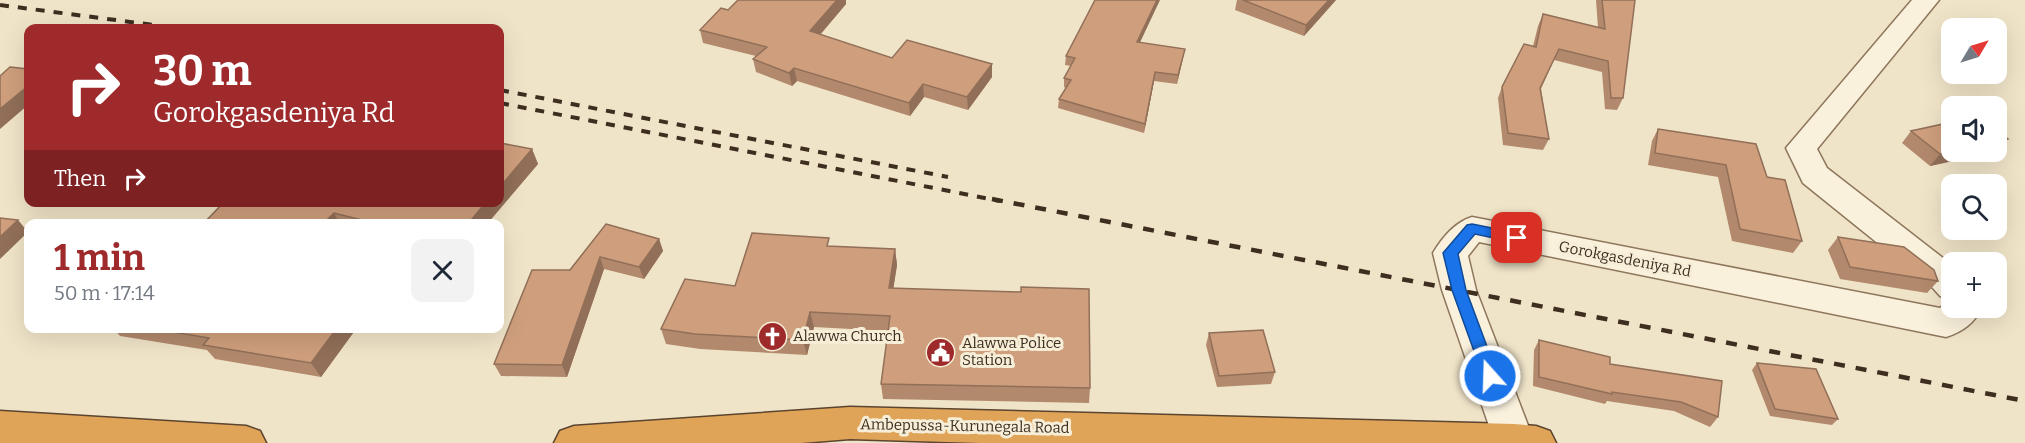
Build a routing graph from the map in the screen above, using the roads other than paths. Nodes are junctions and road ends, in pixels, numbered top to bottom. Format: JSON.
{"nodes":[{"id":1,"x":1926,"y":0,"type":"edge"},
{"id":2,"x":1941,"y":276,"type":"edge"},
{"id":3,"x":1952,"y":318,"type":"edge"},
{"id":4,"x":0,"y":428,"type":"edge"},
{"id":5,"x":1525,"y":442,"type":"edge"},
{"id":6,"x":246,"y":443,"type":"edge"},
{"id":7,"x":574,"y":443,"type":"edge"}],
"edges":[{"from":1,"to":2,"type":"street"},
{"from":3,"to":5,"type":"street","name":"Gorokgasdeniya Rd"},
{"from":4,"to":6,"type":"highway"},
{"from":5,"to":7,"type":"highway","name":"Ambepussa-Kurunegala Road"}]}
